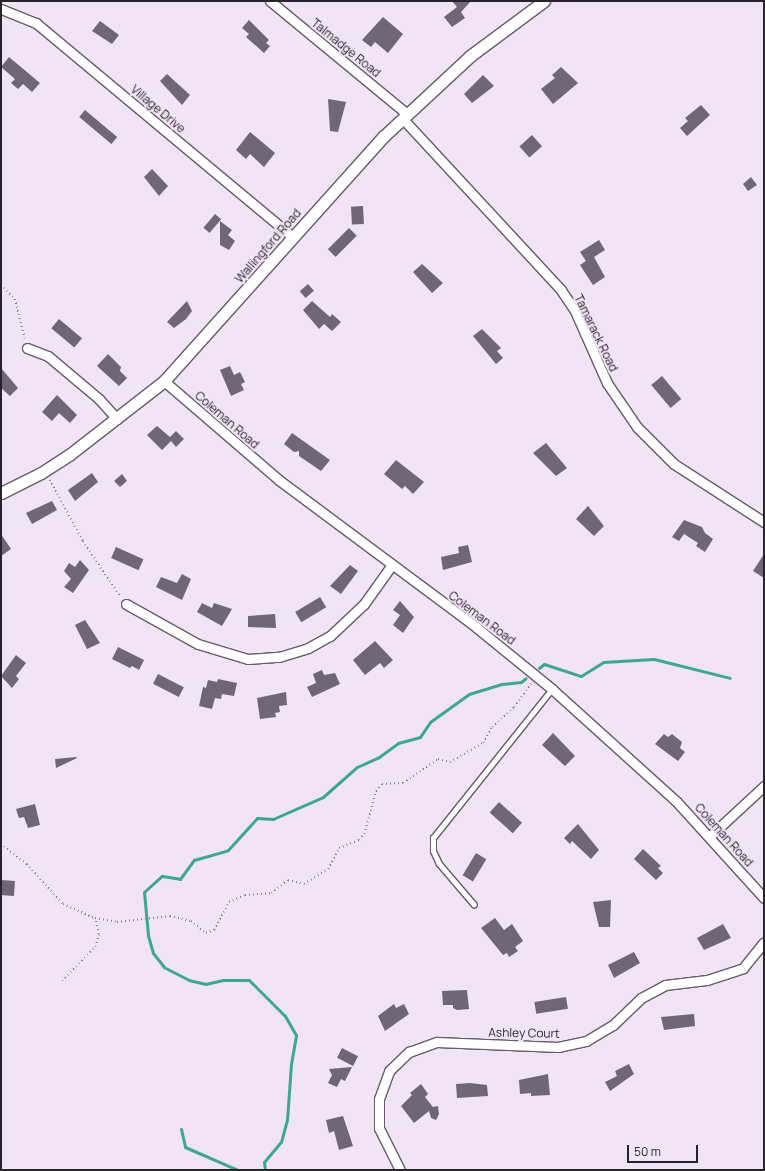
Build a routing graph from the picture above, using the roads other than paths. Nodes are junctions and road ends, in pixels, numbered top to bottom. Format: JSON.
{"nodes":[{"id":1,"x":270,"y":1,"type":"edge"},
{"id":2,"x":544,"y":1,"type":"edge"},
{"id":3,"x":1,"y":10,"type":"edge"},
{"id":4,"x":405,"y":116,"type":"junction"},
{"id":5,"x":293,"y":237,"type":"junction"},
{"id":6,"x":27,"y":348,"type":"road end"},
{"id":7,"x":164,"y":381,"type":"junction"},
{"id":8,"x":117,"y":419,"type":"junction"},
{"id":9,"x":1,"y":493,"type":"edge"},
{"id":10,"x":764,"y":522,"type":"edge"},
{"id":11,"x":391,"y":566,"type":"junction"},
{"id":12,"x":126,"y":604,"type":"road end"},
{"id":13,"x":552,"y":689,"type":"junction"},
{"id":14,"x":764,"y":786,"type":"edge"},
{"id":15,"x":710,"y":836,"type":"junction"},
{"id":16,"x":764,"y":898,"type":"edge"},
{"id":17,"x":474,"y":905,"type":"dead end"},
{"id":18,"x":764,"y":942,"type":"edge"},
{"id":19,"x":400,"y":1170,"type":"edge"}],
"edges":[{"from":1,"to":4,"type":"street","name":"Talmadge Road"},
{"from":2,"to":4,"type":"street","name":"Wallingford Road"},
{"from":3,"to":5,"type":"street","name":"Village Drive"},
{"from":4,"to":5,"type":"street","name":"Wallingford Road"},
{"from":4,"to":10,"type":"street","name":"Tamarack Road"},
{"from":5,"to":7,"type":"street","name":"Wallingford Road"},
{"from":6,"to":8,"type":"street"},
{"from":7,"to":8,"type":"street","name":"Wallingford Road"},
{"from":7,"to":11,"type":"street","name":"Coleman Road"},
{"from":8,"to":9,"type":"street","name":"Wallingford Road"},
{"from":11,"to":12,"type":"street"},
{"from":11,"to":13,"type":"street","name":"Coleman Road"},
{"from":13,"to":15,"type":"street","name":"Coleman Road"},
{"from":13,"to":17,"type":"lane"},
{"from":14,"to":15,"type":"street"},
{"from":15,"to":16,"type":"street","name":"Coleman Road"},
{"from":18,"to":19,"type":"street","name":"Ashley Court"}]}
